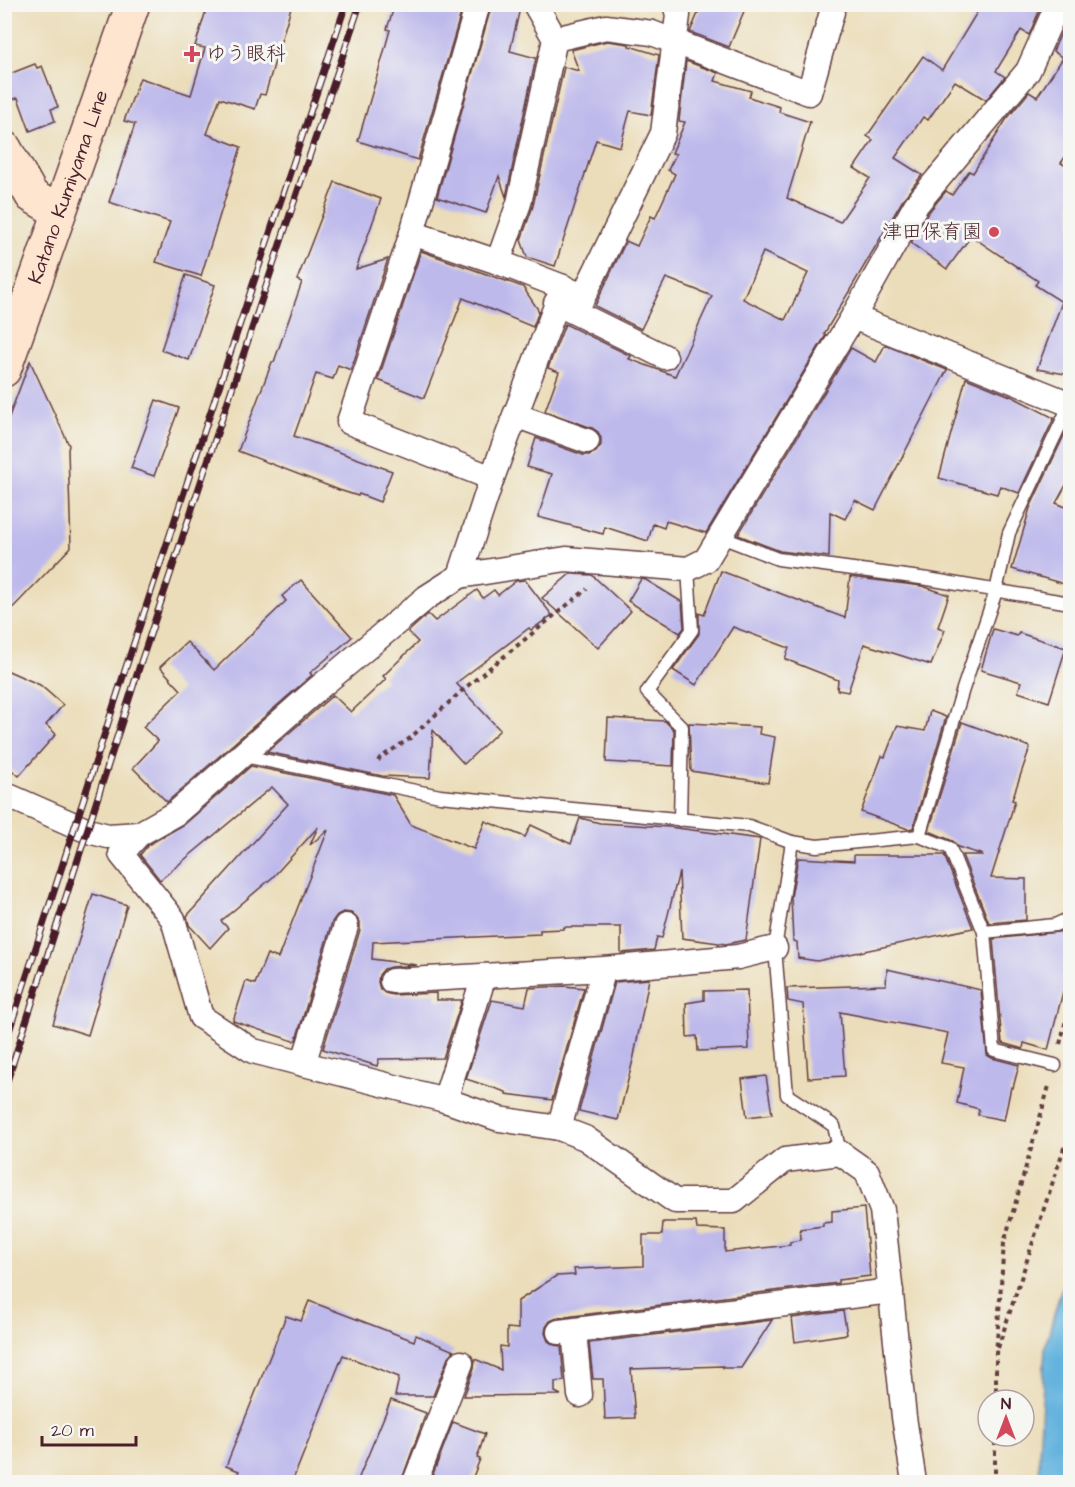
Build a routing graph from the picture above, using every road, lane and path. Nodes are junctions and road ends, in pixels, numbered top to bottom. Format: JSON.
{"nodes":[{"id":1,"x":133,"y":4,"type":"edge"},
{"id":2,"x":478,"y":4,"type":"edge"},
{"id":3,"x":535,"y":4,"type":"edge"},
{"id":4,"x":675,"y":4,"type":"edge"},
{"id":5,"x":1058,"y":4,"type":"edge"},
{"id":6,"x":832,"y":12,"type":"dead end"},
{"id":7,"x":555,"y":39,"type":"junction"},
{"id":8,"x":673,"y":43,"type":"junction"},
{"id":9,"x":4,"y":147,"type":"edge"},
{"id":10,"x":59,"y":212,"type":"junction"},
{"id":11,"x":412,"y":233,"type":"junction"},
{"id":12,"x":498,"y":262,"type":"junction"},
{"id":13,"x":560,"y":295,"type":"junction"},
{"id":14,"x":853,"y":317,"type":"junction"},
{"id":15,"x":665,"y":357,"type":"dead end"},
{"id":16,"x":4,"y":370,"type":"edge"},
{"id":17,"x":1070,"y":404,"type":"edge"},
{"id":18,"x":515,"y":416,"type":"junction"},
{"id":19,"x":587,"y":441,"type":"dead end"},
{"id":20,"x":492,"y":478,"type":"junction"},
{"id":21,"x":721,"y":537,"type":"junction"},
{"id":22,"x":618,"y":564,"type":"junction"},
{"id":23,"x":688,"y":569,"type":"junction"},
{"id":24,"x":460,"y":576,"type":"junction"},
{"id":25,"x":996,"y":591,"type":"junction"},
{"id":26,"x":1071,"y":603,"type":"edge"},
{"id":27,"x":244,"y":756,"type":"junction"},
{"id":28,"x":368,"y":781,"type":"junction"},
{"id":29,"x":4,"y":794,"type":"edge"},
{"id":30,"x":680,"y":820,"type":"junction"},
{"id":31,"x":139,"y":834,"type":"junction"},
{"id":32,"x":919,"y":836,"type":"junction"},
{"id":33,"x":792,"y":842,"type":"junction"},
{"id":34,"x":1071,"y":918,"type":"edge"},
{"id":35,"x":346,"y":926,"type":"dead end"},
{"id":36,"x":984,"y":932,"type":"junction"},
{"id":37,"x":775,"y":948,"type":"junction"},
{"id":38,"x":604,"y":969,"type":"junction"},
{"id":39,"x":484,"y":976,"type":"junction"},
{"id":40,"x":392,"y":981,"type":"dead end"},
{"id":41,"x":1071,"y":1004,"type":"edge"},
{"id":42,"x":303,"y":1064,"type":"junction"},
{"id":43,"x":1055,"y":1065,"type":"junction"},
{"id":44,"x":444,"y":1100,"type":"junction"},
{"id":45,"x":559,"y":1128,"type":"junction"},
{"id":46,"x":1071,"y":1137,"type":"edge"},
{"id":47,"x":840,"y":1154,"type":"junction"},
{"id":48,"x":891,"y":1291,"type":"junction"},
{"id":49,"x":996,"y":1354,"type":"junction"},
{"id":50,"x":461,"y":1363,"type":"dead end"},
{"id":51,"x":996,"y":1388,"type":"edge"},
{"id":52,"x":580,"y":1395,"type":"dead end"},
{"id":53,"x":995,"y":1448,"type":"edge"},
{"id":54,"x":415,"y":1482,"type":"edge"},
{"id":55,"x":914,"y":1482,"type":"edge"},
{"id":56,"x":995,"y":1482,"type":"edge"}],
"edges":[{"from":1,"to":10,"type":"main road","name":"Katano Kumiyama Line"},
{"from":2,"to":11,"type":"street"},
{"from":3,"to":7,"type":"street"},
{"from":4,"to":8,"type":"street"},
{"from":5,"to":14,"type":"street"},
{"from":6,"to":8,"type":"street"},
{"from":7,"to":8,"type":"street"},
{"from":7,"to":12,"type":"street"},
{"from":8,"to":13,"type":"street"},
{"from":9,"to":10,"type":"main road"},
{"from":10,"to":16,"type":"main road","name":"Katano Kumiyama Line"},
{"from":11,"to":12,"type":"street"},
{"from":11,"to":20,"type":"street"},
{"from":12,"to":13,"type":"street"},
{"from":13,"to":15,"type":"street"},
{"from":13,"to":18,"type":"street"},
{"from":14,"to":17,"type":"street"},
{"from":14,"to":21,"type":"street"},
{"from":17,"to":25,"type":"lane"},
{"from":18,"to":19,"type":"street"},
{"from":18,"to":20,"type":"street"},
{"from":20,"to":24,"type":"street"},
{"from":21,"to":23,"type":"street"},
{"from":21,"to":25,"type":"lane"},
{"from":22,"to":23,"type":"street"},
{"from":22,"to":24,"type":"street"},
{"from":22,"to":28,"type":"path"},
{"from":23,"to":30,"type":"lane"},
{"from":24,"to":27,"type":"street"},
{"from":25,"to":26,"type":"lane"},
{"from":25,"to":32,"type":"lane"},
{"from":27,"to":28,"type":"lane"},
{"from":27,"to":31,"type":"street"},
{"from":28,"to":30,"type":"lane"},
{"from":29,"to":31,"type":"street"},
{"from":30,"to":33,"type":"lane"},
{"from":31,"to":42,"type":"street"},
{"from":32,"to":33,"type":"lane"},
{"from":32,"to":36,"type":"lane"},
{"from":33,"to":37,"type":"lane"},
{"from":34,"to":36,"type":"lane"},
{"from":35,"to":42,"type":"street"},
{"from":36,"to":43,"type":"lane"},
{"from":37,"to":38,"type":"street"},
{"from":37,"to":47,"type":"lane"},
{"from":38,"to":39,"type":"street"},
{"from":38,"to":45,"type":"street"},
{"from":39,"to":40,"type":"street"},
{"from":39,"to":44,"type":"street"},
{"from":41,"to":43,"type":"path"},
{"from":42,"to":44,"type":"street"},
{"from":43,"to":49,"type":"path"},
{"from":44,"to":45,"type":"street"},
{"from":45,"to":47,"type":"street"},
{"from":46,"to":49,"type":"path"},
{"from":47,"to":48,"type":"street"},
{"from":48,"to":52,"type":"street"},
{"from":48,"to":55,"type":"street"},
{"from":49,"to":51,"type":"path"},
{"from":50,"to":54,"type":"street"},
{"from":53,"to":56,"type":"path"}]}
